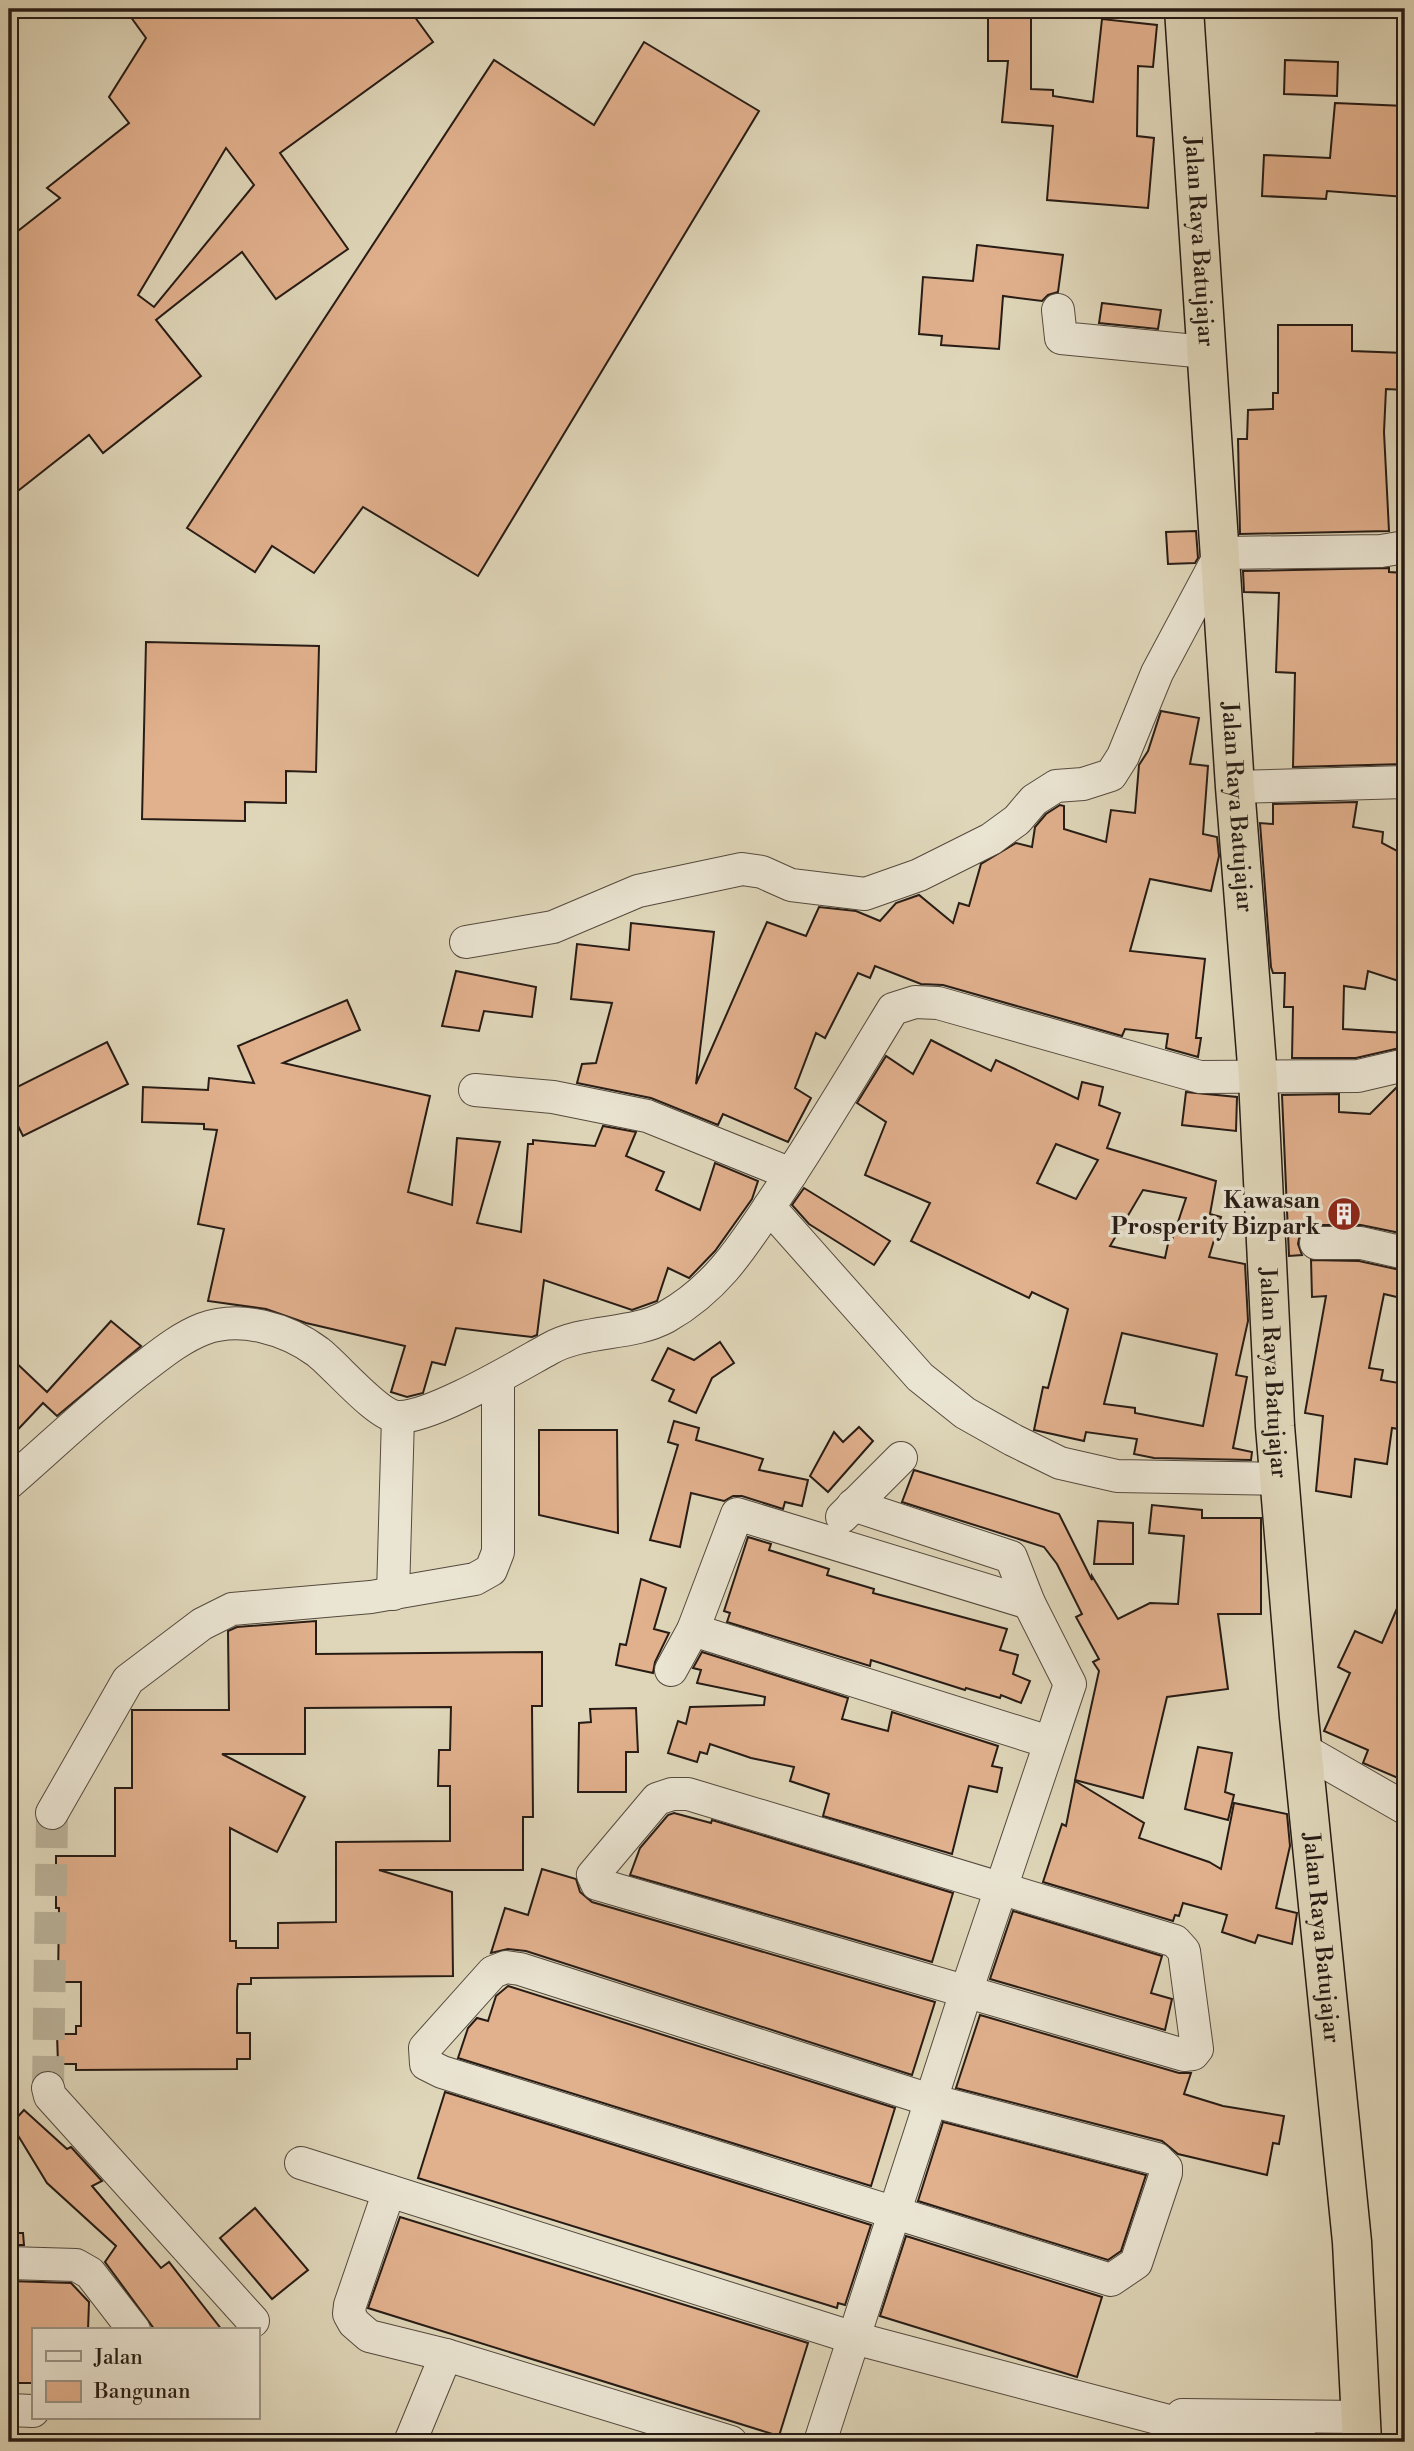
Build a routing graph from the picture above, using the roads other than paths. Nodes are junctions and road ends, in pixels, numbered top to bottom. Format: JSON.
{"nodes":[{"id":1,"x":1184,"y":9,"type":"edge"},
{"id":2,"x":1058,"y":310,"type":"dead end"},
{"id":3,"x":1206,"y":352,"type":"junction"},
{"id":4,"x":1405,"y":547,"type":"edge"},
{"id":5,"x":1221,"y":553,"type":"junction"},
{"id":6,"x":1405,"y":782,"type":"edge"},
{"id":7,"x":1235,"y":787,"type":"junction"},
{"id":8,"x":466,"y":942,"type":"dead end"},
{"id":9,"x":1405,"y":1065,"type":"edge"},
{"id":10,"x":1258,"y":1079,"type":"junction"},
{"id":11,"x":475,"y":1090,"type":"dead end"},
{"id":12,"x":791,"y":1174,"type":"junction"},
{"id":13,"x":769,"y":1207,"type":"junction"},
{"id":14,"x":1316,"y":1242,"type":"dead end"},
{"id":15,"x":1405,"y":1253,"type":"edge"},
{"id":16,"x":498,"y":1378,"type":"junction"},
{"id":17,"x":398,"y":1417,"type":"junction"},
{"id":18,"x":901,"y":1458,"type":"dead end"},
{"id":19,"x":1279,"y":1479,"type":"junction"},
{"id":20,"x":9,"y":1483,"type":"edge"},
{"id":21,"x":853,"y":1505,"type":"junction"},
{"id":22,"x":823,"y":1539,"type":"junction"},
{"id":23,"x":393,"y":1594,"type":"junction"},
{"id":24,"x":1030,"y":1603,"type":"junction"},
{"id":25,"x":693,"y":1630,"type":"junction"},
{"id":26,"x":671,"y":1670,"type":"dead end"},
{"id":27,"x":1049,"y":1742,"type":"junction"},
{"id":28,"x":1302,"y":1749,"type":"junction"},
{"id":29,"x":1405,"y":1808,"type":"edge"},
{"id":30,"x":52,"y":1813,"type":"tunnel mouth"},
{"id":31,"x":1002,"y":1887,"type":"junction"},
{"id":32,"x":966,"y":1992,"type":"junction"},
{"id":33,"x":48,"y":2088,"type":"tunnel mouth"},
{"id":34,"x":930,"y":2100,"type":"junction"},
{"id":35,"x":301,"y":2163,"type":"dead end"},
{"id":36,"x":389,"y":2191,"type":"junction"},
{"id":37,"x":896,"y":2214,"type":"junction"},
{"id":38,"x":9,"y":2263,"type":"edge"},
{"id":39,"x":253,"y":2321,"type":"dead end"},
{"id":40,"x":132,"y":2328,"type":"edge"},
{"id":41,"x":854,"y":2338,"type":"junction"},
{"id":42,"x":446,"y":2355,"type":"junction"},
{"id":43,"x":9,"y":2410,"type":"edge"},
{"id":44,"x":32,"y":2411,"type":"edge"},
{"id":45,"x":1145,"y":2416,"type":"junction"},
{"id":46,"x":1361,"y":2429,"type":"edge"},
{"id":47,"x":410,"y":2442,"type":"edge"},
{"id":48,"x":731,"y":2442,"type":"edge"},
{"id":49,"x":820,"y":2442,"type":"edge"},
{"id":50,"x":1302,"y":2442,"type":"edge"}],
"edges":[{"from":1,"to":3,"type":"highway","name":"Jalan Raya Batujajar"},
{"from":2,"to":3,"type":"street"},
{"from":3,"to":5,"type":"highway","name":"Jalan Raya Batujajar"},
{"from":4,"to":5,"type":"street"},
{"from":5,"to":7,"type":"highway","name":"Jalan Raya Batujajar"},
{"from":5,"to":8,"type":"street"},
{"from":6,"to":7,"type":"street"},
{"from":7,"to":10,"type":"highway","name":"Jalan Raya Batujajar"},
{"from":9,"to":10,"type":"street"},
{"from":10,"to":12,"type":"street"},
{"from":10,"to":19,"type":"highway","name":"Jalan Raya Batujajar"},
{"from":11,"to":12,"type":"street"},
{"from":12,"to":13,"type":"street"},
{"from":13,"to":16,"type":"street"},
{"from":13,"to":19,"type":"street"},
{"from":14,"to":15,"type":"street"},
{"from":16,"to":17,"type":"street"},
{"from":16,"to":23,"type":"street"},
{"from":17,"to":20,"type":"street"},
{"from":17,"to":23,"type":"street"},
{"from":18,"to":21,"type":"street"},
{"from":19,"to":28,"type":"highway","name":"Jalan Raya Batujajar"},
{"from":21,"to":22,"type":"street"},
{"from":21,"to":24,"type":"street"},
{"from":22,"to":24,"type":"street"},
{"from":22,"to":25,"type":"street"},
{"from":23,"to":30,"type":"street"},
{"from":24,"to":27,"type":"street"},
{"from":25,"to":26,"type":"street"},
{"from":25,"to":27,"type":"street"},
{"from":27,"to":31,"type":"street"},
{"from":28,"to":29,"type":"street"},
{"from":28,"to":46,"type":"highway","name":"Jalan Raya Batujajar"},
{"from":31,"to":32,"type":"street"},
{"from":31,"to":32,"type":"street"},
{"from":31,"to":32,"type":"street"},
{"from":32,"to":34,"type":"street"},
{"from":33,"to":39,"type":"street"},
{"from":34,"to":37,"type":"street"},
{"from":34,"to":37,"type":"street"},
{"from":34,"to":37,"type":"street"},
{"from":35,"to":36,"type":"street"},
{"from":36,"to":41,"type":"street"},
{"from":36,"to":42,"type":"street"},
{"from":37,"to":41,"type":"street"},
{"from":38,"to":40,"type":"street"},
{"from":41,"to":45,"type":"street"},
{"from":41,"to":49,"type":"street"},
{"from":42,"to":47,"type":"street"},
{"from":42,"to":48,"type":"street"},
{"from":43,"to":44,"type":"street"},
{"from":45,"to":46,"type":"street"},
{"from":45,"to":50,"type":"street"}]}
